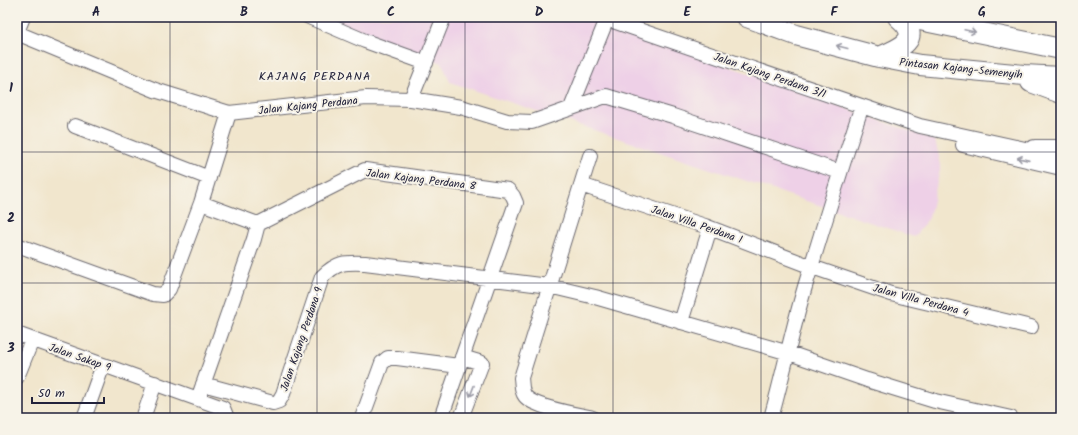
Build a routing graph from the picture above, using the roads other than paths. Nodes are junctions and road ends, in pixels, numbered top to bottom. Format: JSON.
{"nodes":[{"id":1,"x":23,"y":17,"type":"edge"},
{"id":2,"x":309,"y":17,"type":"edge"},
{"id":3,"x":444,"y":17,"type":"edge"},
{"id":4,"x":747,"y":17,"type":"edge"},
{"id":5,"x":898,"y":17,"type":"edge"},
{"id":6,"x":905,"y":17,"type":"edge"},
{"id":7,"x":604,"y":18,"type":"edge"},
{"id":8,"x":17,"y":32,"type":"edge"},
{"id":9,"x":1061,"y":49,"type":"edge"},
{"id":10,"x":879,"y":57,"type":"junction"},
{"id":11,"x":426,"y":63,"type":"junction"},
{"id":12,"x":1024,"y":75,"type":"junction"},
{"id":13,"x":1061,"y":77,"type":"edge"},
{"id":14,"x":1061,"y":93,"type":"edge"},
{"id":15,"x":411,"y":99,"type":"junction"},
{"id":16,"x":862,"y":106,"type":"junction"},
{"id":17,"x":571,"y":108,"type":"junction"},
{"id":18,"x":229,"y":113,"type":"junction"},
{"id":19,"x":75,"y":126,"type":"dead end"},
{"id":20,"x":939,"y":131,"type":"junction"},
{"id":21,"x":1035,"y":150,"type":"junction"},
{"id":22,"x":1061,"y":150,"type":"edge"},
{"id":23,"x":590,"y":156,"type":"dead end"},
{"id":24,"x":1061,"y":158,"type":"edge"},
{"id":25,"x":1061,"y":168,"type":"edge"},
{"id":26,"x":840,"y":172,"type":"junction"},
{"id":27,"x":209,"y":178,"type":"junction"},
{"id":28,"x":581,"y":185,"type":"junction"},
{"id":29,"x":201,"y":203,"type":"junction"},
{"id":30,"x":258,"y":224,"type":"junction"},
{"id":31,"x":710,"y":228,"type":"junction"},
{"id":32,"x":17,"y":245,"type":"edge"},
{"id":33,"x":812,"y":267,"type":"junction"},
{"id":34,"x":491,"y":278,"type":"junction"},
{"id":35,"x":549,"y":286,"type":"junction"},
{"id":36,"x":680,"y":322,"type":"junction"},
{"id":37,"x":1031,"y":327,"type":"dead end"},
{"id":38,"x":17,"y":334,"type":"edge"},
{"id":39,"x":32,"y":340,"type":"junction"},
{"id":40,"x":789,"y":353,"type":"junction"},
{"id":41,"x":460,"y":361,"type":"junction"},
{"id":42,"x":103,"y":364,"type":"junction"},
{"id":43,"x":17,"y":377,"type":"edge"},
{"id":44,"x":155,"y":383,"type":"junction"},
{"id":45,"x":203,"y":384,"type":"junction"},
{"id":46,"x":198,"y":399,"type":"junction"},
{"id":47,"x":84,"y":418,"type":"edge"},
{"id":48,"x":143,"y":418,"type":"edge"},
{"id":49,"x":227,"y":418,"type":"edge"},
{"id":50,"x":362,"y":418,"type":"edge"},
{"id":51,"x":441,"y":418,"type":"edge"},
{"id":52,"x":461,"y":418,"type":"edge"},
{"id":53,"x":594,"y":418,"type":"edge"},
{"id":54,"x":771,"y":418,"type":"edge"},
{"id":55,"x":1011,"y":418,"type":"edge"}],
"edges":[{"from":1,"to":8,"type":"street"},
{"from":2,"to":11,"type":"street"},
{"from":3,"to":11,"type":"street"},
{"from":10,"to":4,"type":"highway","name":"Pintasan Kajang-Semenyih","one_way":true},
{"from":5,"to":10,"type":"highway"},
{"from":6,"to":9,"type":"highway","one_way":true},
{"from":7,"to":16,"type":"street","name":"Jalan Kajang Perdana 3/1"},
{"from":7,"to":17,"type":"street"},
{"from":8,"to":18,"type":"street","name":"Jalan Kajang Perdana"},
{"from":10,"to":12,"type":"highway","name":"Pintasan Kajang-Semenyih"},
{"from":11,"to":15,"type":"street"},
{"from":12,"to":13,"type":"highway","name":"Pintasan Kajang-Semenyih"},
{"from":12,"to":14,"type":"highway"},
{"from":15,"to":17,"type":"street","name":"Jalan Kajang Perdana"},
{"from":15,"to":18,"type":"street","name":"Jalan Kajang Perdana"},
{"from":16,"to":20,"type":"street","name":"Jalan Kajang Perdana 3/1"},
{"from":16,"to":26,"type":"street"},
{"from":17,"to":26,"type":"street","name":"Jalan Kajang Perdana"},
{"from":18,"to":27,"type":"street"},
{"from":19,"to":27,"type":"street"},
{"from":20,"to":21,"type":"street","name":"Jalan Kajang Perdana 3/1"},
{"from":25,"to":20,"type":"street","one_way":true},
{"from":21,"to":22,"type":"highway"},
{"from":21,"to":24,"type":"street","name":"Jalan Kajang Perdana 3/1"},
{"from":23,"to":28,"type":"street"},
{"from":26,"to":33,"type":"street"},
{"from":27,"to":29,"type":"street"},
{"from":28,"to":31,"type":"street","name":"Jalan Villa Perdana 1"},
{"from":28,"to":35,"type":"street"},
{"from":29,"to":30,"type":"street"},
{"from":29,"to":32,"type":"street"},
{"from":30,"to":34,"type":"street","name":"Jalan Kajang Perdana 8"},
{"from":30,"to":45,"type":"street"},
{"from":31,"to":33,"type":"street","name":"Jalan Villa Perdana 1"},
{"from":31,"to":36,"type":"street"},
{"from":33,"to":37,"type":"street","name":"Jalan Villa Perdana 4"},
{"from":33,"to":40,"type":"street"},
{"from":34,"to":35,"type":"street"},
{"from":34,"to":41,"type":"street"},
{"from":34,"to":45,"type":"street","name":"Jalan Kajang Perdana 9"},
{"from":35,"to":36,"type":"street"},
{"from":35,"to":53,"type":"street"},
{"from":36,"to":40,"type":"street"},
{"from":38,"to":39,"type":"street","name":"Jalan Sakap 9"},
{"from":39,"to":42,"type":"street","name":"Jalan Sakap 9"},
{"from":39,"to":43,"type":"street"},
{"from":40,"to":54,"type":"street"},
{"from":40,"to":55,"type":"street"},
{"from":41,"to":50,"type":"street"},
{"from":41,"to":51,"type":"street"},
{"from":41,"to":52,"type":"street","one_way":true},
{"from":42,"to":44,"type":"street","name":"Jalan Sakap 9"},
{"from":42,"to":47,"type":"street"},
{"from":44,"to":46,"type":"street","name":"Jalan Sakap 9"},
{"from":44,"to":48,"type":"street"},
{"from":45,"to":46,"type":"street"},
{"from":46,"to":49,"type":"street","name":"Jalan Sakap 9"}]}
